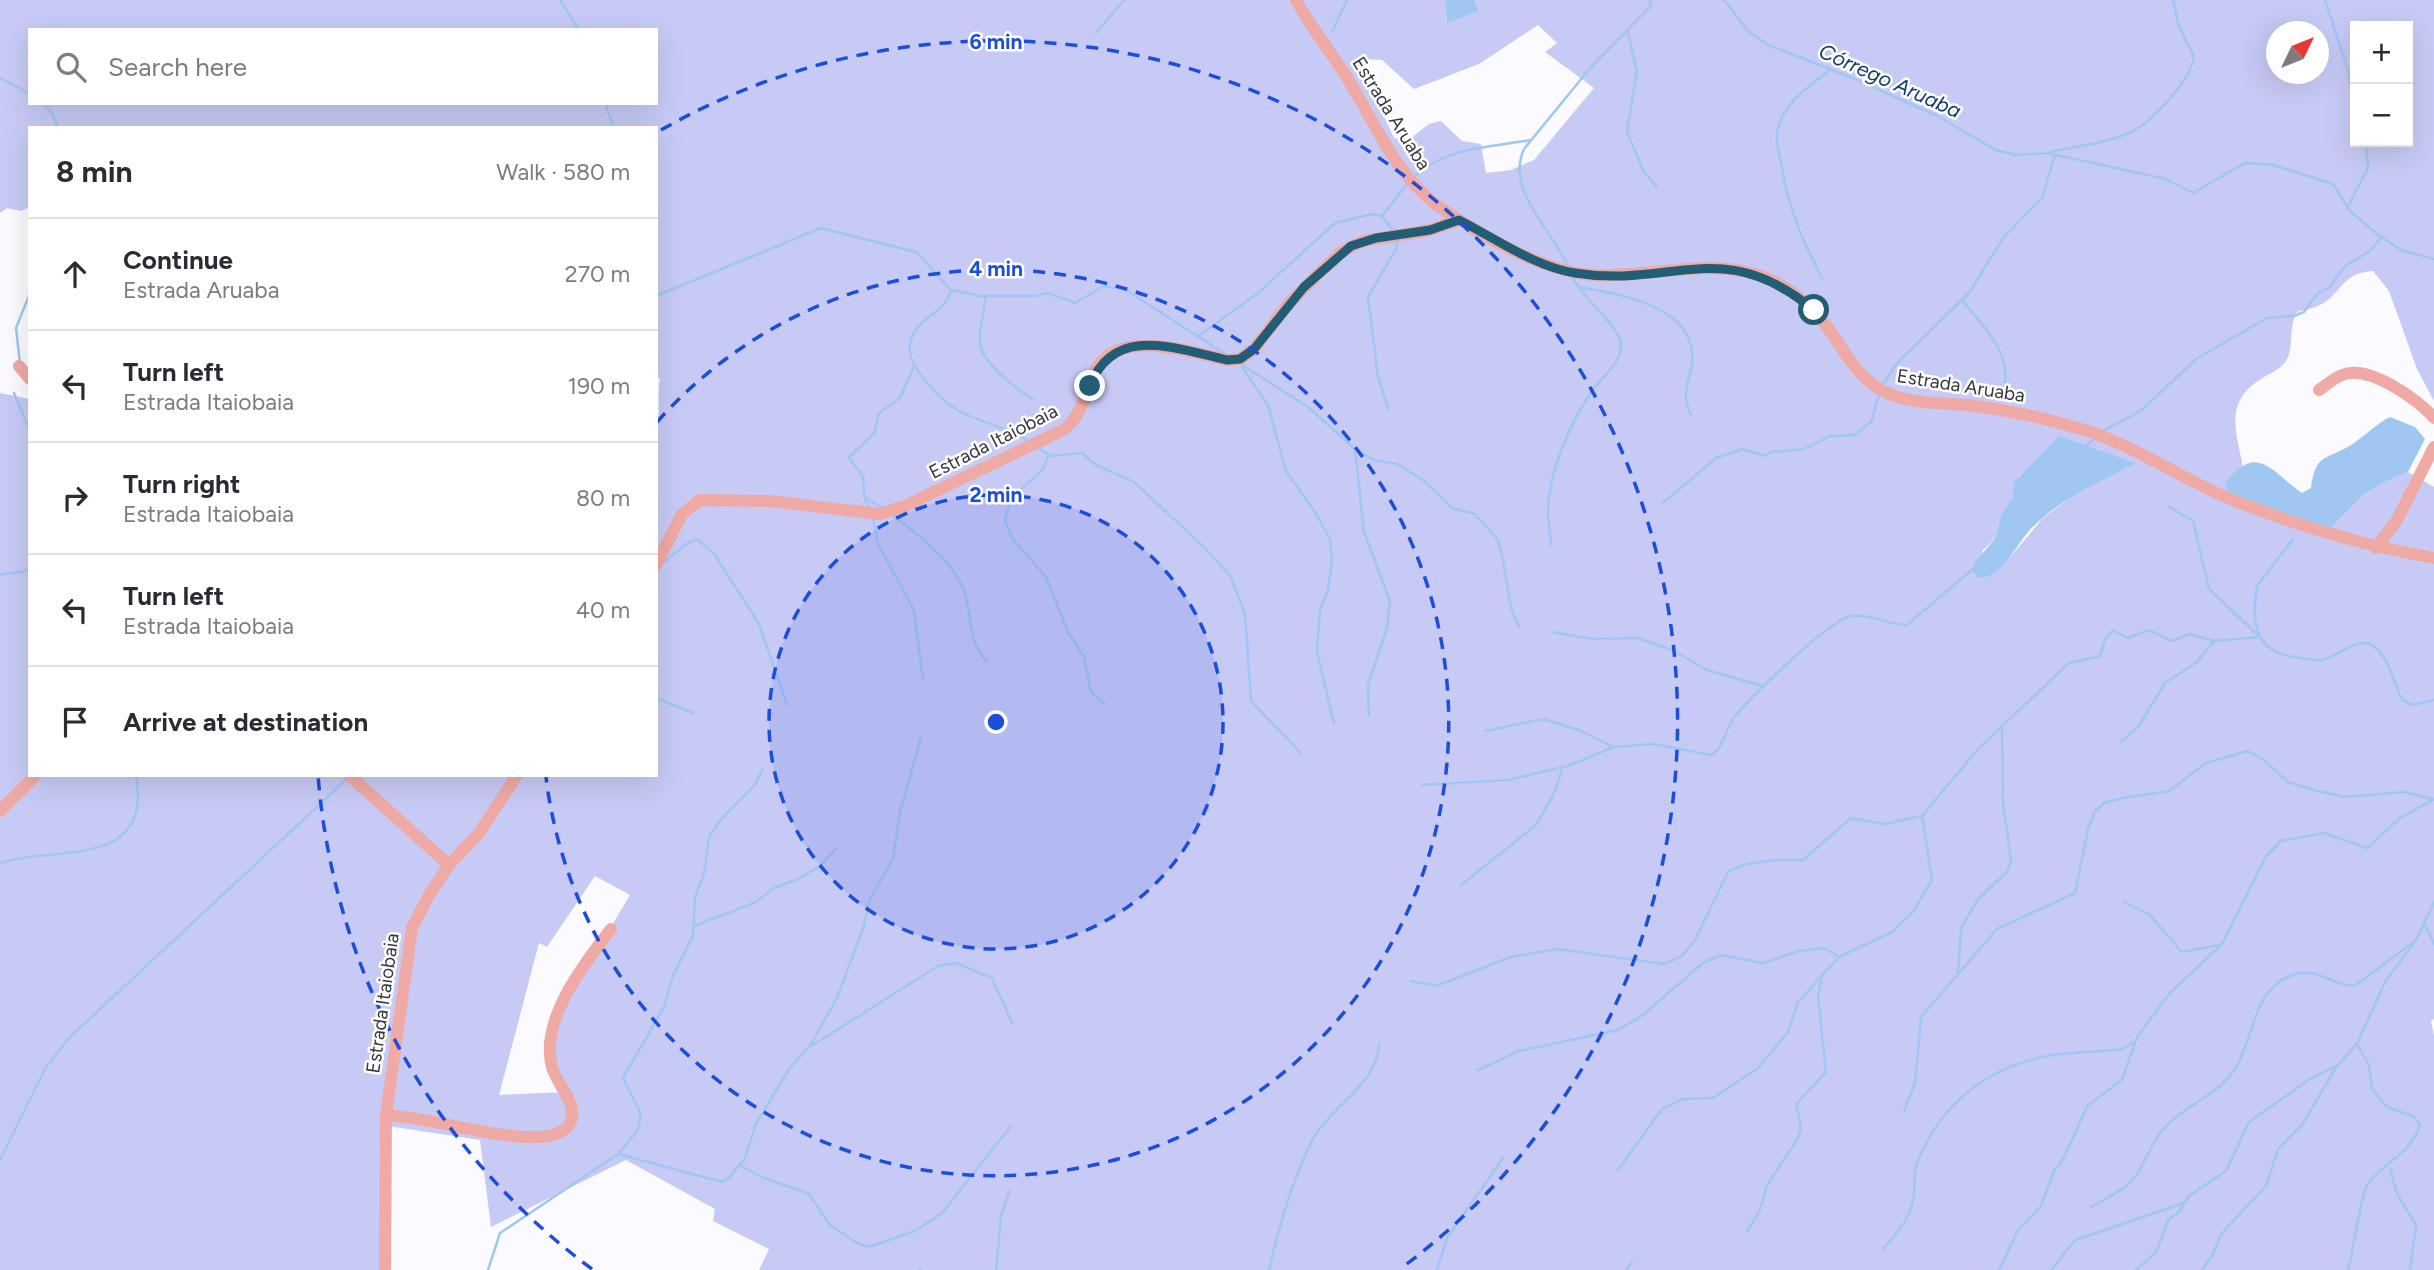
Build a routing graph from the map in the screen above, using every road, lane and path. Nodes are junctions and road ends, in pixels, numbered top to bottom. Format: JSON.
{"nodes":[{"id":1,"x":1296,"y":0,"type":"edge"},
{"id":2,"x":1459,"y":220,"type":"junction"},
{"id":3,"x":19,"y":366,"type":"dead end"},
{"id":4,"x":28,"y":377,"type":"edge"},
{"id":5,"x":2319,"y":390,"type":"dead end"},
{"id":6,"x":2434,"y":418,"type":"edge"},
{"id":7,"x":2434,"y":447,"type":"edge"},
{"id":8,"x":2376,"y":548,"type":"junction"},
{"id":9,"x":2434,"y":558,"type":"edge"},
{"id":10,"x":658,"y":561,"type":"edge"},
{"id":11,"x":34,"y":777,"type":"edge"},
{"id":12,"x":351,"y":777,"type":"edge"},
{"id":13,"x":516,"y":777,"type":"edge"},
{"id":14,"x":0,"y":811,"type":"edge"},
{"id":15,"x":449,"y":865,"type":"junction"},
{"id":16,"x":611,"y":929,"type":"dead end"},
{"id":17,"x":386,"y":1115,"type":"junction"},
{"id":18,"x":385,"y":1270,"type":"edge"}],
"edges":[{"from":1,"to":2,"type":"street","name":"Estrada Aruaba"},
{"from":2,"to":8,"type":"street","name":"Estrada Aruaba"},
{"from":2,"to":10,"type":"street","name":"Estrada Itaiobaia"},
{"from":3,"to":4,"type":"street"},
{"from":5,"to":6,"type":"street"},
{"from":7,"to":8,"type":"street"},
{"from":8,"to":9,"type":"street","name":"Estrada Aruaba"},
{"from":11,"to":14,"type":"street"},
{"from":12,"to":15,"type":"street"},
{"from":13,"to":15,"type":"street","name":"Estrada Itaiobaia"},
{"from":15,"to":17,"type":"street","name":"Estrada Itaiobaia"},
{"from":16,"to":17,"type":"street"},
{"from":17,"to":18,"type":"street","name":"Estrada Itaiobaia"}]}
